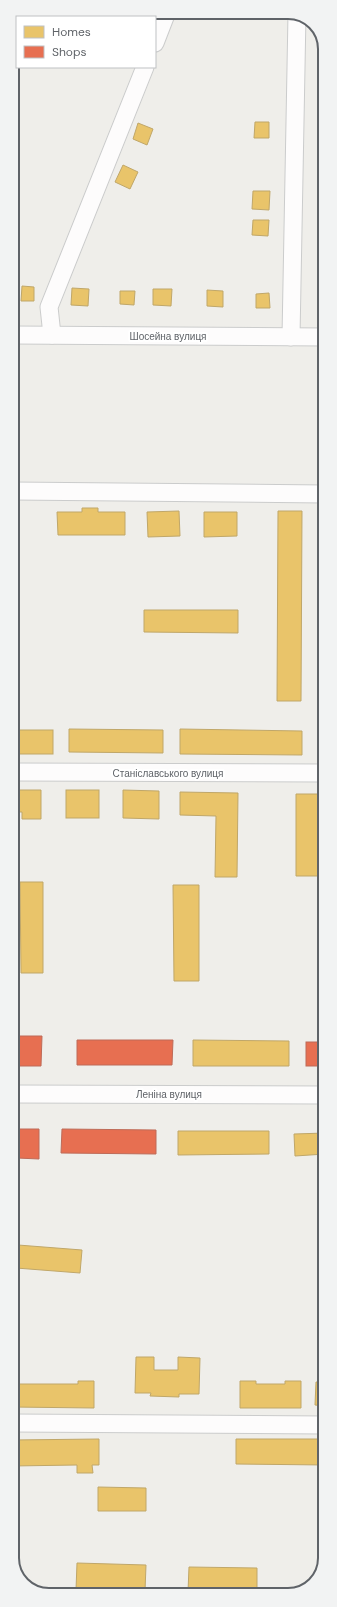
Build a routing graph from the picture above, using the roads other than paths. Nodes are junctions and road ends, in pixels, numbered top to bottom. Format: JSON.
{"nodes":[{"id":1,"x":164,"y":19,"type":"edge"},
{"id":2,"x":297,"y":20,"type":"edge"},
{"id":3,"x":156,"y":40,"type":"edge"},
{"id":4,"x":145,"y":68,"type":"edge"},
{"id":5,"x":19,"y":335,"type":"edge"},
{"id":6,"x":52,"y":335,"type":"junction"},
{"id":7,"x":291,"y":337,"type":"junction"},
{"id":8,"x":318,"y":337,"type":"edge"},
{"id":9,"x":19,"y":491,"type":"edge"},
{"id":10,"x":318,"y":494,"type":"edge"},
{"id":11,"x":19,"y":772,"type":"edge"},
{"id":12,"x":318,"y":773,"type":"edge"},
{"id":13,"x":19,"y":1094,"type":"edge"},
{"id":14,"x":318,"y":1095,"type":"edge"},
{"id":15,"x":19,"y":1423,"type":"edge"},
{"id":16,"x":318,"y":1425,"type":"edge"}],
"edges":[{"from":1,"to":3,"type":"street"},
{"from":2,"to":7,"type":"street"},
{"from":4,"to":6,"type":"street"},
{"from":5,"to":6,"type":"street","name":"Шосейна вулиця"},
{"from":6,"to":7,"type":"street","name":"Шосейна вулиця"},
{"from":7,"to":8,"type":"street","name":"Шосейна вулиця"},
{"from":9,"to":10,"type":"street"},
{"from":11,"to":12,"type":"street","name":"Станіславського вулиця"},
{"from":13,"to":14,"type":"street","name":"Леніна вулиця"},
{"from":15,"to":16,"type":"street"}]}
